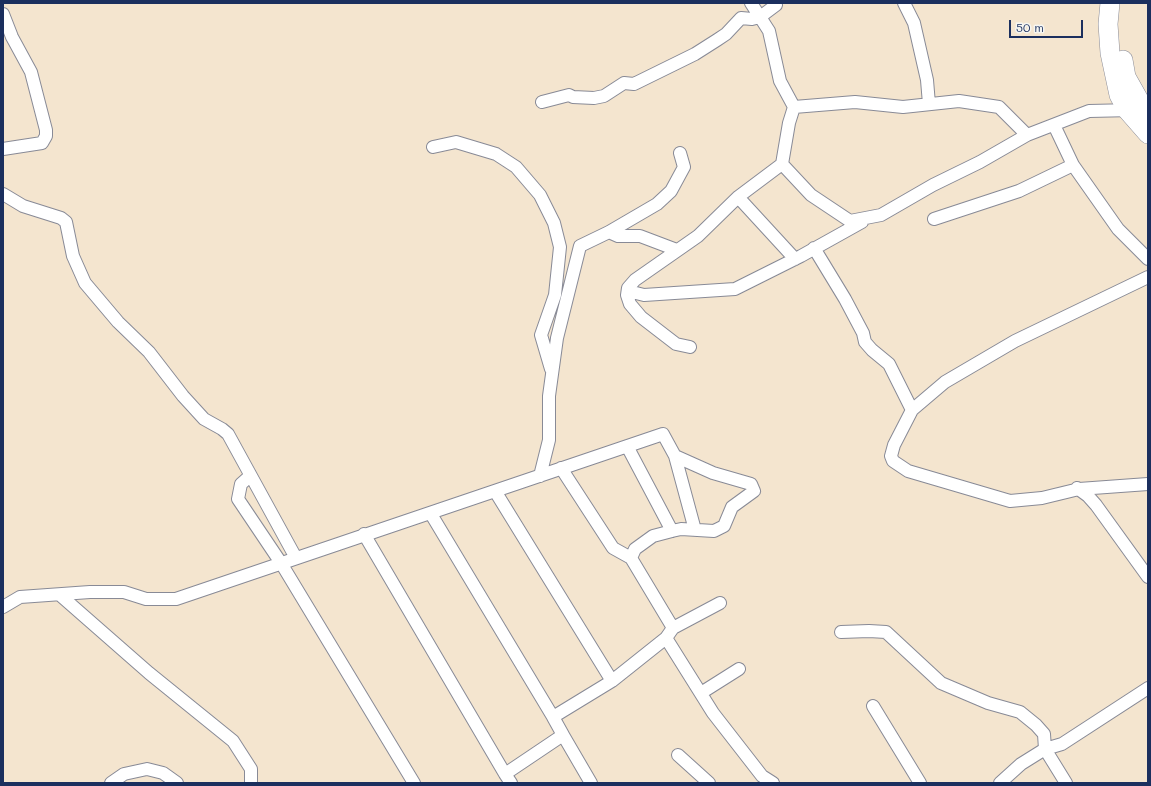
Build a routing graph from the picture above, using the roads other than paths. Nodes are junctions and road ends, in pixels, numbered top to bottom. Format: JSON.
{"nodes":[{"id":1,"x":751,"y":3,"type":"edge"},
{"id":2,"x":904,"y":3,"type":"edge"},
{"id":3,"x":1110,"y":3,"type":"edge"},
{"id":4,"x":1118,"y":3,"type":"edge"},
{"id":5,"x":776,"y":5,"type":"dead end"},
{"id":6,"x":3,"y":14,"type":"edge"},
{"id":7,"x":760,"y":17,"type":"junction"},
{"id":8,"x":542,"y":102,"type":"dead end"},
{"id":9,"x":929,"y":104,"type":"junction"},
{"id":10,"x":794,"y":107,"type":"junction"},
{"id":11,"x":1140,"y":111,"type":"edge"},
{"id":12,"x":1054,"y":125,"type":"junction"},
{"id":13,"x":1148,"y":134,"type":"edge"},
{"id":14,"x":1027,"y":135,"type":"junction"},
{"id":15,"x":433,"y":146,"type":"dead end"},
{"id":16,"x":3,"y":149,"type":"edge"},
{"id":17,"x":680,"y":153,"type":"dead end"},
{"id":18,"x":782,"y":164,"type":"junction"},
{"id":19,"x":1073,"y":165,"type":"junction"},
{"id":20,"x":3,"y":194,"type":"edge"},
{"id":21,"x":738,"y":197,"type":"junction"},
{"id":22,"x":872,"y":216,"type":"junction"},
{"id":23,"x":934,"y":219,"type":"dead end"},
{"id":24,"x":609,"y":232,"type":"junction"},
{"id":25,"x":814,"y":248,"type":"junction"},
{"id":26,"x":677,"y":250,"type":"junction"},
{"id":27,"x":795,"y":259,"type":"junction"},
{"id":28,"x":1148,"y":259,"type":"edge"},
{"id":29,"x":1148,"y":277,"type":"edge"},
{"id":30,"x":628,"y":291,"type":"junction"},
{"id":31,"x":690,"y":347,"type":"dead end"},
{"id":32,"x":552,"y":374,"type":"junction"},
{"id":33,"x":912,"y":410,"type":"junction"},
{"id":34,"x":627,"y":446,"type":"junction"},
{"id":35,"x":675,"y":456,"type":"junction"},
{"id":36,"x":561,"y":468,"type":"junction"},
{"id":37,"x":250,"y":476,"type":"junction"},
{"id":38,"x":540,"y":476,"type":"junction"},
{"id":39,"x":1148,"y":484,"type":"edge"},
{"id":40,"x":1076,"y":486,"type":"junction"},
{"id":41,"x":495,"y":491,"type":"junction"},
{"id":42,"x":431,"y":514,"type":"junction"},
{"id":43,"x":695,"y":530,"type":"junction"},
{"id":44,"x":672,"y":531,"type":"junction"},
{"id":45,"x":364,"y":534,"type":"junction"},
{"id":46,"x":296,"y":558,"type":"junction"},
{"id":47,"x":631,"y":558,"type":"junction"},
{"id":48,"x":281,"y":563,"type":"junction"},
{"id":49,"x":1148,"y":577,"type":"edge"},
{"id":50,"x":60,"y":595,"type":"junction"},
{"id":51,"x":720,"y":603,"type":"dead end"},
{"id":52,"x":3,"y":607,"type":"edge"},
{"id":53,"x":673,"y":628,"type":"junction"},
{"id":54,"x":841,"y":632,"type":"dead end"},
{"id":55,"x":666,"y":638,"type":"junction"},
{"id":56,"x":739,"y":669,"type":"dead end"},
{"id":57,"x":612,"y":681,"type":"junction"},
{"id":58,"x":1148,"y":688,"type":"edge"},
{"id":59,"x":701,"y":693,"type":"junction"},
{"id":60,"x":873,"y":706,"type":"dead end"},
{"id":61,"x":554,"y":717,"type":"junction"},
{"id":62,"x":563,"y":735,"type":"junction"},
{"id":63,"x":1045,"y":749,"type":"junction"},
{"id":64,"x":678,"y":755,"type":"dead end"},
{"id":65,"x":508,"y":778,"type":"edge"},
{"id":66,"x":1002,"y":782,"type":"edge"},
{"id":67,"x":111,"y":783,"type":"edge"},
{"id":68,"x":177,"y":783,"type":"edge"},
{"id":69,"x":251,"y":783,"type":"edge"},
{"id":70,"x":414,"y":783,"type":"edge"},
{"id":71,"x":591,"y":783,"type":"edge"},
{"id":72,"x":709,"y":783,"type":"edge"},
{"id":73,"x":773,"y":783,"type":"edge"},
{"id":74,"x":920,"y":783,"type":"edge"},
{"id":75,"x":1066,"y":783,"type":"edge"}],
"edges":[{"from":1,"to":7,"type":"street"},
{"from":2,"to":9,"type":"street"},
{"from":3,"to":11,"type":"main road"},
{"from":4,"to":11,"type":"main road"},
{"from":5,"to":7,"type":"street"},
{"from":6,"to":16,"type":"street"},
{"from":7,"to":8,"type":"street"},
{"from":7,"to":10,"type":"street"},
{"from":9,"to":10,"type":"street"},
{"from":9,"to":14,"type":"street"},
{"from":10,"to":18,"type":"street"},
{"from":11,"to":12,"type":"street"},
{"from":11,"to":13,"type":"main road"},
{"from":12,"to":14,"type":"street"},
{"from":12,"to":19,"type":"street"},
{"from":14,"to":22,"type":"street"},
{"from":15,"to":32,"type":"street"},
{"from":17,"to":24,"type":"street"},
{"from":18,"to":21,"type":"street"},
{"from":18,"to":22,"type":"street"},
{"from":19,"to":23,"type":"street"},
{"from":19,"to":28,"type":"street"},
{"from":20,"to":37,"type":"street"},
{"from":21,"to":26,"type":"street"},
{"from":21,"to":27,"type":"street"},
{"from":22,"to":25,"type":"street"},
{"from":24,"to":26,"type":"street"},
{"from":24,"to":32,"type":"street"},
{"from":25,"to":27,"type":"street"},
{"from":25,"to":33,"type":"street"},
{"from":26,"to":30,"type":"street"},
{"from":27,"to":30,"type":"street"},
{"from":29,"to":33,"type":"street"},
{"from":30,"to":31,"type":"street"},
{"from":32,"to":38,"type":"street"},
{"from":33,"to":40,"type":"street"},
{"from":34,"to":35,"type":"street"},
{"from":34,"to":36,"type":"street"},
{"from":34,"to":44,"type":"street"},
{"from":35,"to":43,"type":"street"},
{"from":35,"to":43,"type":"street"},
{"from":36,"to":38,"type":"street"},
{"from":36,"to":47,"type":"street"},
{"from":37,"to":46,"type":"street"},
{"from":37,"to":48,"type":"street"},
{"from":38,"to":41,"type":"street"},
{"from":39,"to":40,"type":"street"},
{"from":40,"to":49,"type":"street"},
{"from":41,"to":42,"type":"street"},
{"from":41,"to":57,"type":"street"},
{"from":42,"to":45,"type":"street"},
{"from":42,"to":61,"type":"street"},
{"from":43,"to":44,"type":"street"},
{"from":44,"to":47,"type":"street"},
{"from":45,"to":46,"type":"street"},
{"from":45,"to":65,"type":"street"},
{"from":46,"to":48,"type":"street"},
{"from":47,"to":53,"type":"street"},
{"from":48,"to":50,"type":"street"},
{"from":48,"to":70,"type":"street"},
{"from":50,"to":52,"type":"street"},
{"from":50,"to":69,"type":"street"},
{"from":51,"to":53,"type":"street"},
{"from":53,"to":55,"type":"street"},
{"from":54,"to":63,"type":"street"},
{"from":55,"to":57,"type":"street"},
{"from":55,"to":59,"type":"street"},
{"from":56,"to":59,"type":"street"},
{"from":57,"to":61,"type":"street"},
{"from":58,"to":63,"type":"street"},
{"from":59,"to":73,"type":"street"},
{"from":60,"to":74,"type":"street"},
{"from":61,"to":62,"type":"street"},
{"from":62,"to":65,"type":"street"},
{"from":62,"to":71,"type":"street"},
{"from":63,"to":66,"type":"street"},
{"from":63,"to":75,"type":"street"},
{"from":64,"to":72,"type":"street"},
{"from":67,"to":68,"type":"street"}]}
